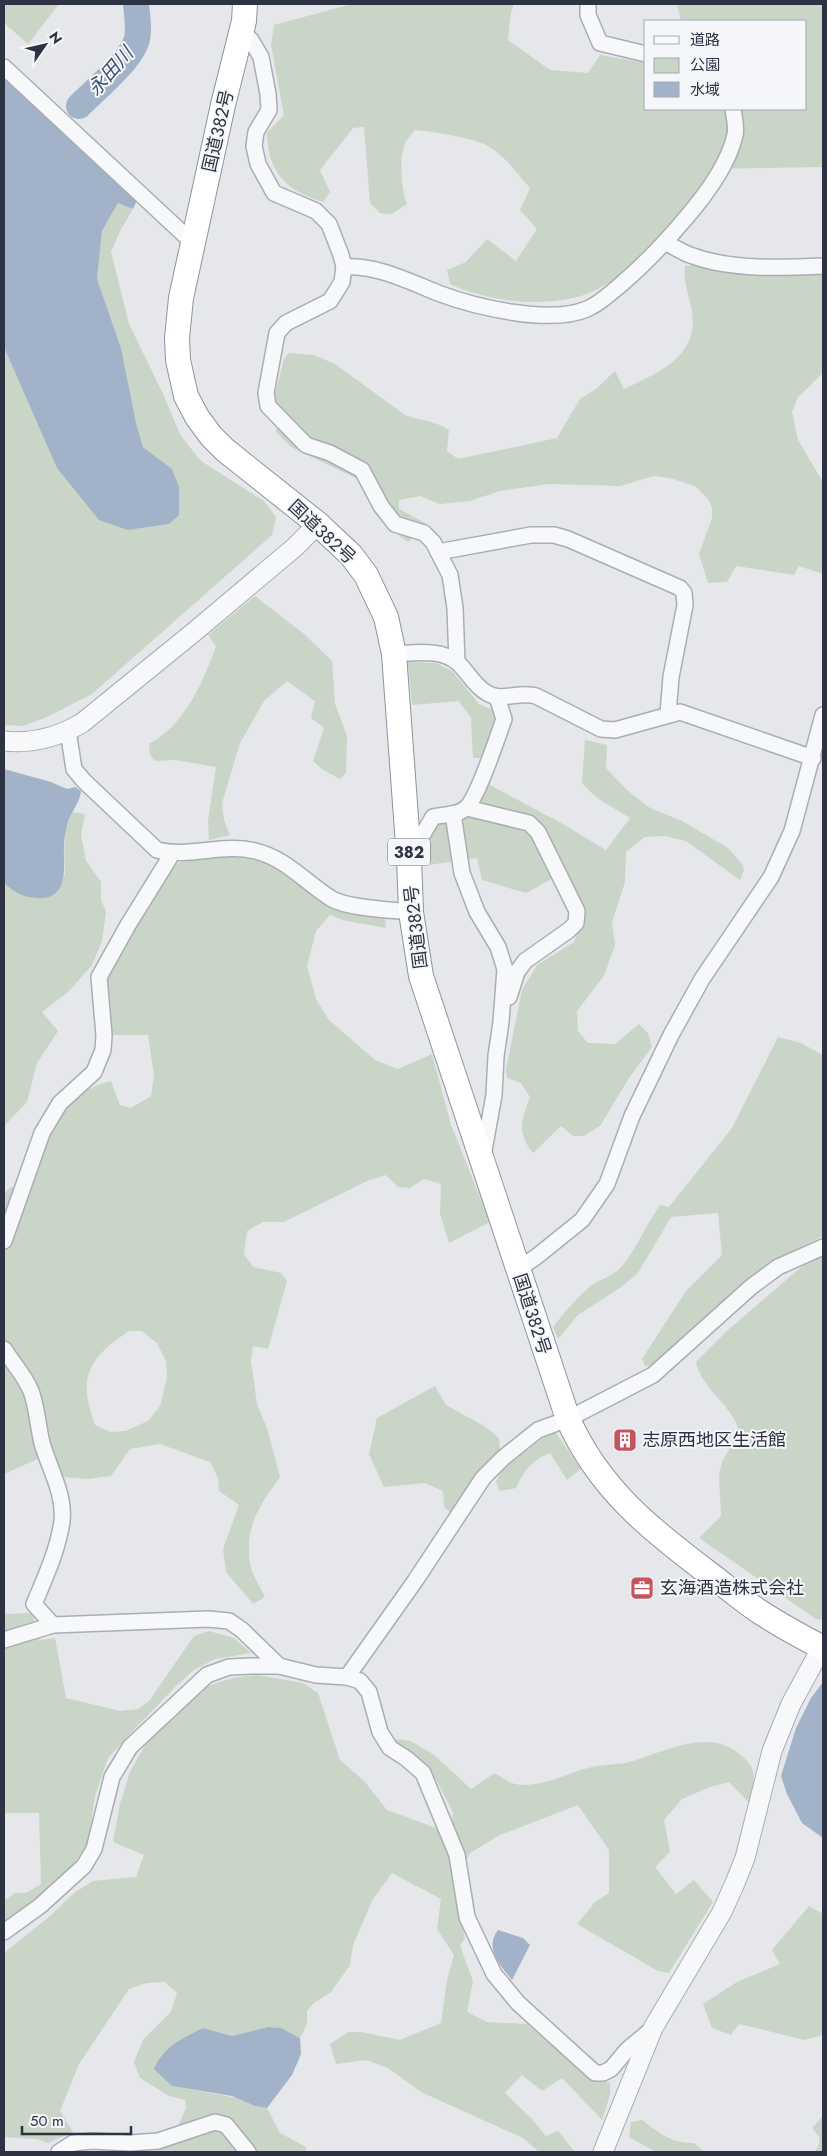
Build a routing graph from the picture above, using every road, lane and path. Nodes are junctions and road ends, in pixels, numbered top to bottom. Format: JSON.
{"nodes":[{"id":1,"x":245,"y":4,"type":"edge"},
{"id":2,"x":588,"y":4,"type":"edge"},
{"id":3,"x":242,"y":31,"type":"junction"},
{"id":4,"x":644,"y":54,"type":"edge"},
{"id":5,"x":4,"y":67,"type":"edge"},
{"id":6,"x":733,"y":110,"type":"edge"},
{"id":7,"x":192,"y":242,"type":"junction"},
{"id":8,"x":665,"y":242,"type":"junction"},
{"id":9,"x":823,"y":266,"type":"edge"},
{"id":10,"x":344,"y":267,"type":"junction"},
{"id":11,"x":318,"y":524,"type":"junction"},
{"id":12,"x":438,"y":552,"type":"junction"},
{"id":13,"x":394,"y":654,"type":"junction"},
{"id":14,"x":457,"y":662,"type":"junction"},
{"id":15,"x":497,"y":697,"type":"junction"},
{"id":16,"x":668,"y":714,"type":"junction"},
{"id":17,"x":823,"y":716,"type":"edge"},
{"id":18,"x":68,"y":731,"type":"junction"},
{"id":19,"x":4,"y":740,"type":"edge"},
{"id":20,"x":813,"y":758,"type":"junction"},
{"id":21,"x":467,"y":808,"type":"junction"},
{"id":22,"x":453,"y":814,"type":"junction"},
{"id":23,"x":172,"y":854,"type":"junction"},
{"id":24,"x":409,"y":858,"type":"junction"},
{"id":25,"x":411,"y":912,"type":"junction"},
{"id":26,"x":501,"y":1022,"type":"junction"},
{"id":27,"x":482,"y":1160,"type":"junction"},
{"id":28,"x":4,"y":1241,"type":"edge"},
{"id":29,"x":823,"y":1247,"type":"edge"},
{"id":30,"x":518,"y":1269,"type":"junction"},
{"id":31,"x":4,"y":1349,"type":"edge"},
{"id":32,"x":568,"y":1419,"type":"junction"},
{"id":33,"x":53,"y":1625,"type":"junction"},
{"id":34,"x":4,"y":1640,"type":"edge"},
{"id":35,"x":823,"y":1647,"type":"edge"},
{"id":36,"x":279,"y":1666,"type":"junction"},
{"id":37,"x":347,"y":1677,"type":"junction"},
{"id":38,"x":4,"y":1932,"type":"edge"},
{"id":39,"x":653,"y":2028,"type":"junction"},
{"id":40,"x":59,"y":2152,"type":"edge"},
{"id":41,"x":248,"y":2152,"type":"edge"},
{"id":42,"x":604,"y":2152,"type":"edge"}],
"edges":[{"from":1,"to":3,"type":"highway","name":"国道382号","number":"382"},
{"from":2,"to":4,"type":"street"},
{"from":3,"to":7,"type":"highway","name":"国道382号","number":"382"},
{"from":3,"to":10,"type":"street"},
{"from":5,"to":7,"type":"street"},
{"from":6,"to":8,"type":"street"},
{"from":7,"to":11,"type":"highway","name":"国道382号","number":"382"},
{"from":8,"to":9,"type":"street"},
{"from":8,"to":10,"type":"street"},
{"from":10,"to":12,"type":"street"},
{"from":11,"to":13,"type":"highway","name":"国道382号","number":"382"},
{"from":11,"to":18,"type":"street"},
{"from":12,"to":14,"type":"street"},
{"from":12,"to":16,"type":"street"},
{"from":13,"to":14,"type":"street"},
{"from":13,"to":24,"type":"highway","name":"国道382号","number":"382"},
{"from":14,"to":15,"type":"street"},
{"from":15,"to":16,"type":"street"},
{"from":15,"to":21,"type":"street"},
{"from":16,"to":20,"type":"street"},
{"from":17,"to":20,"type":"street"},
{"from":18,"to":19,"type":"street"},
{"from":18,"to":23,"type":"street"},
{"from":20,"to":30,"type":"street"},
{"from":21,"to":22,"type":"street"},
{"from":21,"to":26,"type":"street"},
{"from":22,"to":24,"type":"street"},
{"from":22,"to":26,"type":"street"},
{"from":23,"to":25,"type":"street"},
{"from":23,"to":28,"type":"street"},
{"from":24,"to":25,"type":"highway","name":"国道382号","number":"382"},
{"from":25,"to":27,"type":"highway","name":"国道382号","number":"382"},
{"from":26,"to":27,"type":"street"},
{"from":27,"to":30,"type":"highway","name":"国道382号","number":"382"},
{"from":29,"to":32,"type":"street"},
{"from":30,"to":32,"type":"highway","name":"国道382号","number":"382"},
{"from":31,"to":33,"type":"street"},
{"from":32,"to":35,"type":"highway","name":"国道382号","number":"382"},
{"from":32,"to":37,"type":"street"},
{"from":33,"to":34,"type":"street"},
{"from":33,"to":36,"type":"street"},
{"from":35,"to":39,"type":"street"},
{"from":36,"to":37,"type":"street"},
{"from":36,"to":38,"type":"street"},
{"from":37,"to":39,"type":"street"},
{"from":39,"to":42,"type":"street"},
{"from":40,"to":41,"type":"street"}]}
